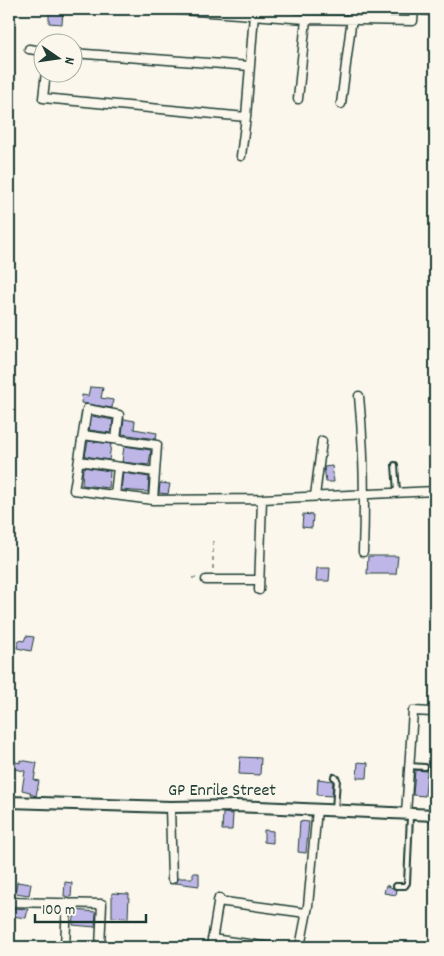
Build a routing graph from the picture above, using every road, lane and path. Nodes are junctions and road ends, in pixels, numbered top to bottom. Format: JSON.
{"nodes":[{"id":1,"x":168,"y":9,"type":"edge"},
{"id":2,"x":353,"y":9,"type":"edge"},
{"id":3,"x":414,"y":9,"type":"edge"},
{"id":4,"x":254,"y":14,"type":"junction"},
{"id":5,"x":306,"y":19,"type":"junction"},
{"id":6,"x":352,"y":19,"type":"junction"},
{"id":7,"x":29,"y":49,"type":"dead end"},
{"id":8,"x":32,"y":49,"type":"edge"},
{"id":9,"x":82,"y":54,"type":"edge"},
{"id":10,"x":250,"y":66,"type":"junction"},
{"id":11,"x":45,"y":82,"type":"edge"},
{"id":12,"x":298,"y":99,"type":"dead end"},
{"id":13,"x":341,"y":104,"type":"dead end"},
{"id":14,"x":246,"y":117,"type":"junction"},
{"id":15,"x":240,"y":156,"type":"dead end"},
{"id":16,"x":359,"y":396,"type":"dead end"},
{"id":17,"x":83,"y":435,"type":"junction"},
{"id":18,"x":116,"y":439,"type":"junction"},
{"id":19,"x":322,"y":441,"type":"dead end"},
{"id":20,"x":79,"y":461,"type":"junction"},
{"id":21,"x":395,"y":465,"type":"dead end"},
{"id":22,"x":118,"y":467,"type":"junction"},
{"id":23,"x":155,"y":472,"type":"junction"},
{"id":24,"x":435,"y":491,"type":"edge"},
{"id":25,"x":397,"y":492,"type":"junction"},
{"id":26,"x":115,"y":495,"type":"junction"},
{"id":27,"x":365,"y":495,"type":"junction"},
{"id":28,"x":314,"y":496,"type":"junction"},
{"id":29,"x":262,"y":499,"type":"junction"},
{"id":30,"x":153,"y":500,"type":"junction"},
{"id":31,"x":213,"y":541,"type":"dead end"},
{"id":32,"x":363,"y":552,"type":"dead end"},
{"id":33,"x":209,"y":580,"type":"joint"},
{"id":34,"x":259,"y":580,"type":"junction"},
{"id":35,"x":259,"y":590,"type":"dead end"},
{"id":36,"x":432,"y":712,"type":"dead end"},
{"id":37,"x":409,"y":766,"type":"junction"},
{"id":38,"x":424,"y":767,"type":"dead end"},
{"id":39,"x":334,"y":777,"type":"dead end"},
{"id":40,"x":9,"y":802,"type":"edge"},
{"id":41,"x":170,"y":807,"type":"junction"},
{"id":42,"x":317,"y":809,"type":"junction"},
{"id":43,"x":336,"y":810,"type":"junction"},
{"id":44,"x":408,"y":814,"type":"junction"},
{"id":45,"x":435,"y":815,"type":"edge"},
{"id":46,"x":172,"y":879,"type":"dead end"},
{"id":47,"x":396,"y":886,"type":"dead end"},
{"id":48,"x":9,"y":902,"type":"edge"},
{"id":49,"x":67,"y":903,"type":"junction"},
{"id":50,"x":306,"y":913,"type":"junction"},
{"id":51,"x":212,"y":943,"type":"edge"},
{"id":52,"x":65,"y":947,"type":"edge"},
{"id":53,"x":100,"y":947,"type":"edge"},
{"id":54,"x":270,"y":947,"type":"edge"},
{"id":55,"x":300,"y":947,"type":"edge"}],
"edges":[{"from":1,"to":4,"type":"street"},
{"from":2,"to":6,"type":"street"},
{"from":3,"to":6,"type":"street"},
{"from":4,"to":5,"type":"street"},
{"from":4,"to":10,"type":"street"},
{"from":5,"to":6,"type":"street"},
{"from":5,"to":12,"type":"street"},
{"from":6,"to":13,"type":"street"},
{"from":7,"to":8,"type":"street"},
{"from":9,"to":10,"type":"street"},
{"from":10,"to":14,"type":"street"},
{"from":11,"to":14,"type":"street"},
{"from":14,"to":15,"type":"street"},
{"from":16,"to":27,"type":"street"},
{"from":17,"to":18,"type":"street"},
{"from":17,"to":18,"type":"street"},
{"from":17,"to":20,"type":"street"},
{"from":18,"to":23,"type":"street"},
{"from":19,"to":28,"type":"street"},
{"from":20,"to":22,"type":"street"},
{"from":20,"to":26,"type":"street"},
{"from":21,"to":25,"type":"lane"},
{"from":22,"to":23,"type":"street"},
{"from":22,"to":26,"type":"street"},
{"from":23,"to":30,"type":"street"},
{"from":24,"to":25,"type":"street"},
{"from":25,"to":27,"type":"street"},
{"from":26,"to":30,"type":"street"},
{"from":27,"to":28,"type":"street"},
{"from":27,"to":32,"type":"street"},
{"from":28,"to":29,"type":"street"},
{"from":29,"to":30,"type":"street"},
{"from":29,"to":34,"type":"street"},
{"from":31,"to":33,"type":"path"},
{"from":33,"to":34,"type":"street"},
{"from":34,"to":35,"type":"street"},
{"from":36,"to":37,"type":"street"},
{"from":37,"to":38,"type":"lane"},
{"from":37,"to":44,"type":"street"},
{"from":39,"to":43,"type":"lane"},
{"from":40,"to":41,"type":"street","name":"GP Enrile Street"},
{"from":41,"to":42,"type":"street","name":"GP Enrile Street"},
{"from":41,"to":46,"type":"street"},
{"from":42,"to":43,"type":"street","name":"GP Enrile Street"},
{"from":42,"to":50,"type":"street"},
{"from":43,"to":44,"type":"street","name":"GP Enrile Street"},
{"from":44,"to":45,"type":"street","name":"GP Enrile Street"},
{"from":44,"to":47,"type":"lane"},
{"from":48,"to":49,"type":"street"},
{"from":49,"to":52,"type":"street"},
{"from":49,"to":53,"type":"street"},
{"from":50,"to":51,"type":"street"},
{"from":50,"to":55,"type":"street"},
{"from":51,"to":54,"type":"street"}]}
